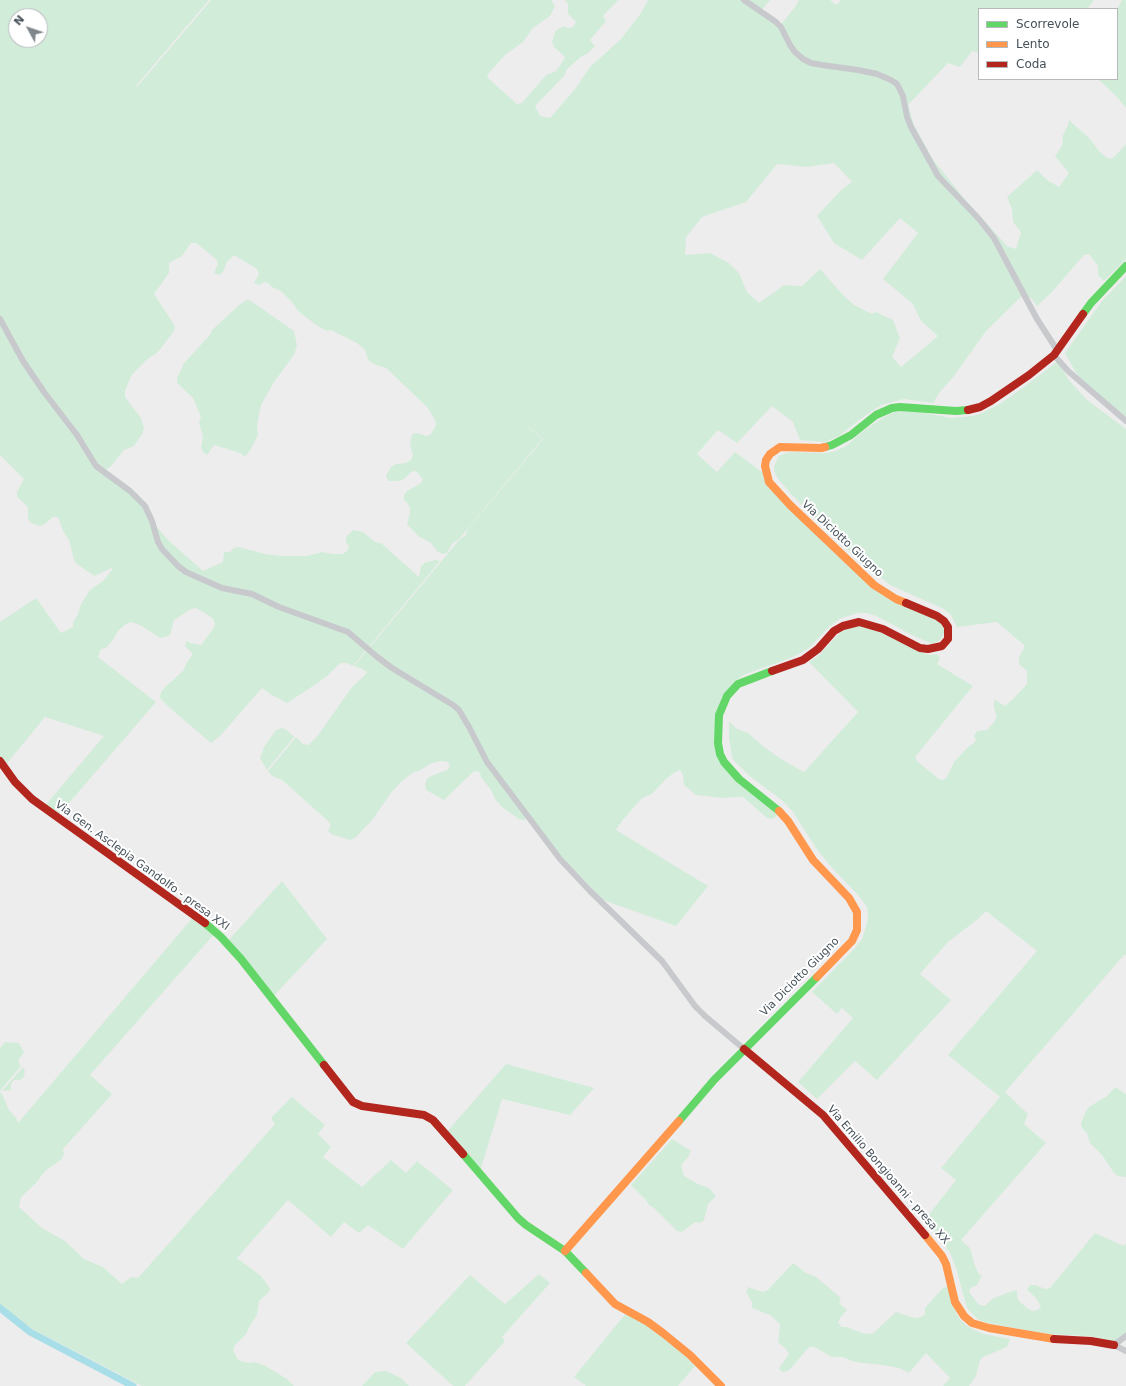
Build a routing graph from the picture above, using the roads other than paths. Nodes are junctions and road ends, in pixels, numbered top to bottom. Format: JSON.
{"nodes":[{"id":1,"x":744,"y":0,"type":"edge"},
{"id":2,"x":1126,"y":266,"type":"edge"},
{"id":3,"x":0,"y":319,"type":"edge"},
{"id":4,"x":1056,"y":353,"type":"junction"},
{"id":5,"x":1126,"y":421,"type":"edge"},
{"id":6,"x":0,"y":761,"type":"edge"},
{"id":7,"x":744,"y":1049,"type":"junction"},
{"id":8,"x":565,"y":1251,"type":"junction"},
{"id":9,"x":1126,"y":1336,"type":"edge"},
{"id":10,"x":1114,"y":1345,"type":"junction"},
{"id":11,"x":1126,"y":1351,"type":"edge"},
{"id":12,"x":721,"y":1386,"type":"edge"}],
"edges":[{"from":1,"to":4,"type":"street"},
{"from":2,"to":4,"type":"main road","name":"Via Diciotto Giugno"},
{"from":3,"to":7,"type":"street","name":"Via Emilio Bongioanni - presa XX"},
{"from":4,"to":5,"type":"street"},
{"from":4,"to":7,"type":"main road","name":"Via Diciotto Giugno"},
{"from":6,"to":8,"type":"main road","name":"Via Gen. Asclepia Gandolfo - presa XXI"},
{"from":7,"to":8,"type":"main road","name":"Via Diciotto Giugno"},
{"from":7,"to":10,"type":"main road","name":"Via Emilio Bongioanni - presa XX"},
{"from":8,"to":12,"type":"main road","name":"Via Gen. Asclepia Gandolfo - presa XXI"},
{"from":9,"to":10,"type":"street"},
{"from":10,"to":11,"type":"street","name":"Via Emilio Bongioanni - presa XX"}]}
